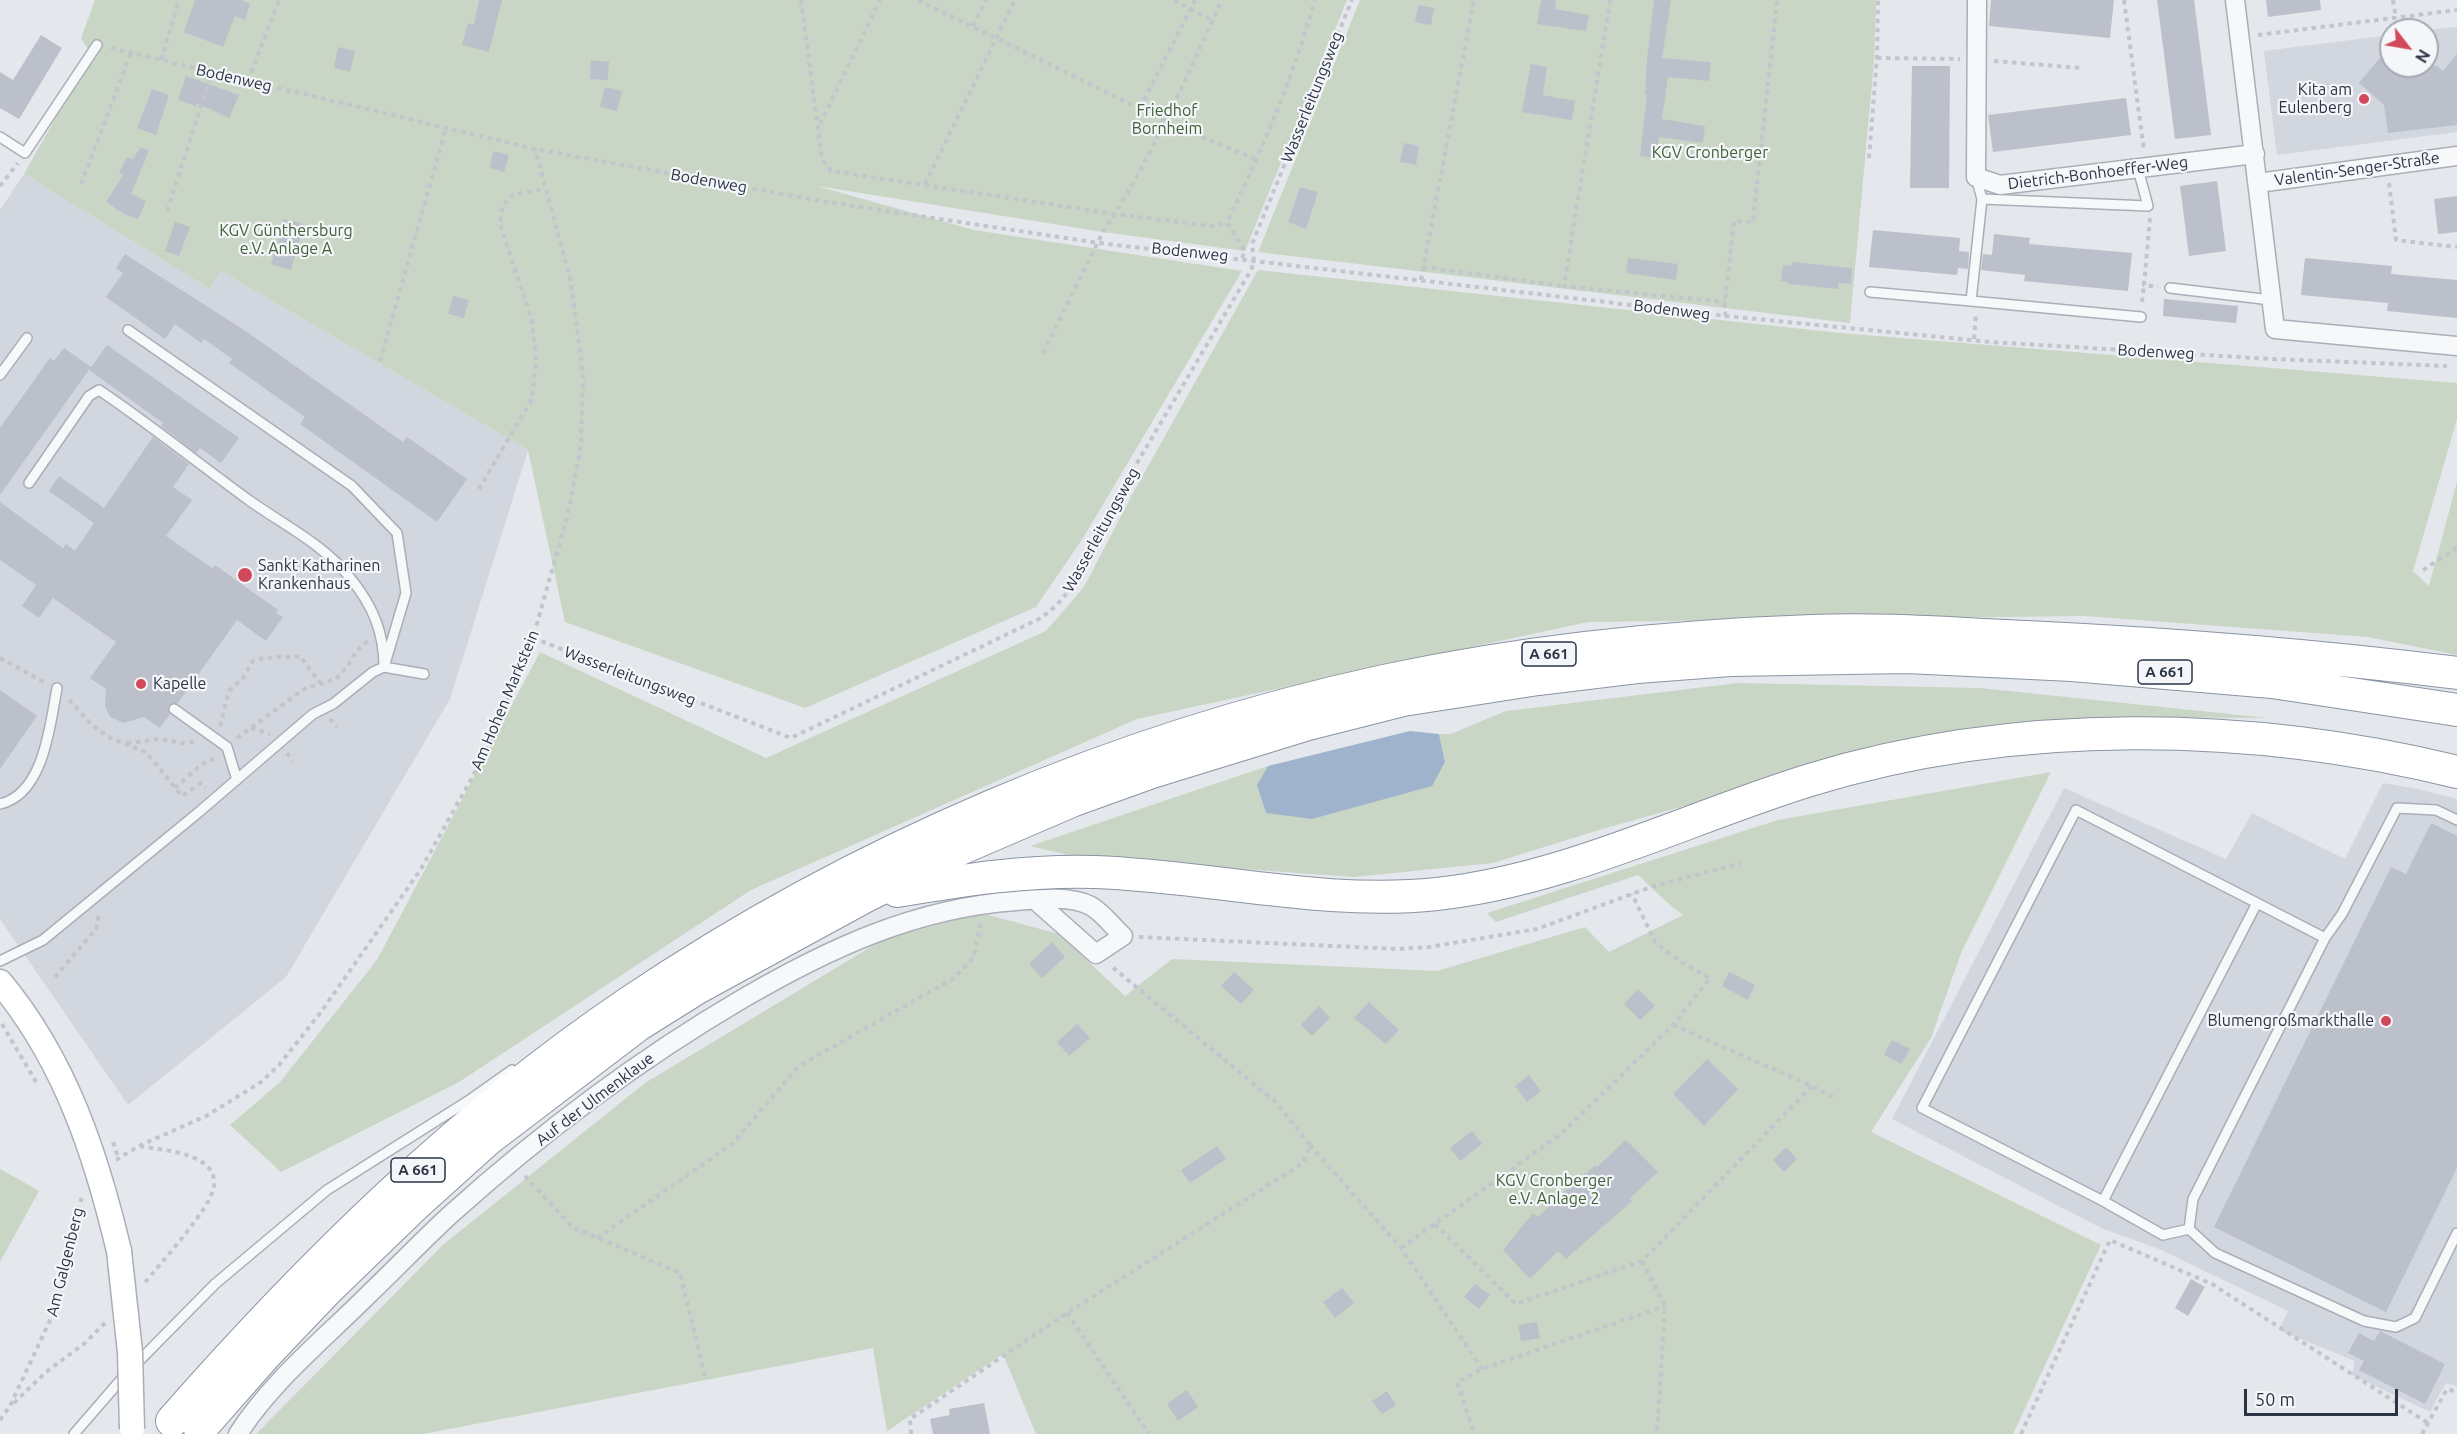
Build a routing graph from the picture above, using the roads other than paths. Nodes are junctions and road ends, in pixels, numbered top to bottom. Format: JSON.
{"nodes":[{"id":1,"x":1977,"y":0,"type":"edge"},
{"id":2,"x":2235,"y":0,"type":"edge"},
{"id":3,"x":97,"y":45,"type":"road end"},
{"id":4,"x":0,"y":137,"type":"edge"},
{"id":5,"x":2254,"y":154,"type":"junction"},
{"id":6,"x":2457,"y":156,"type":"edge"},
{"id":7,"x":2142,"y":168,"type":"junction"},
{"id":8,"x":1976,"y":177,"type":"junction"},
{"id":9,"x":2258,"y":183,"type":"junction"},
{"id":10,"x":1982,"y":199,"type":"junction"},
{"id":11,"x":2170,"y":288,"type":"road end"},
{"id":12,"x":1870,"y":292,"type":"dead end"},
{"id":13,"x":1971,"y":300,"type":"junction"},
{"id":14,"x":2271,"y":300,"type":"junction"},
{"id":15,"x":2141,"y":317,"type":"dead end"},
{"id":16,"x":129,"y":330,"type":"dead end"},
{"id":17,"x":27,"y":338,"type":"dead end"},
{"id":18,"x":2457,"y":346,"type":"edge"},
{"id":19,"x":0,"y":375,"type":"edge"},
{"id":20,"x":29,"y":483,"type":"dead end"},
{"id":21,"x":384,"y":667,"type":"junction"},
{"id":22,"x":2457,"y":673,"type":"edge"},
{"id":23,"x":424,"y":674,"type":"dead end"},
{"id":24,"x":57,"y":688,"type":"road end"},
{"id":25,"x":174,"y":709,"type":"dead end"},
{"id":26,"x":2457,"y":710,"type":"edge"},
{"id":27,"x":2457,"y":772,"type":"edge"},
{"id":28,"x":237,"y":780,"type":"junction"},
{"id":29,"x":0,"y":804,"type":"edge"},
{"id":30,"x":2457,"y":820,"type":"edge"},
{"id":31,"x":864,"y":897,"type":"junction"},
{"id":32,"x":1035,"y":900,"type":"junction"},
{"id":33,"x":2257,"y":903,"type":"junction"},
{"id":34,"x":2325,"y":938,"type":"junction"},
{"id":35,"x":0,"y":961,"type":"edge"},
{"id":36,"x":0,"y":982,"type":"edge"},
{"id":37,"x":529,"y":1067,"type":"junction"},
{"id":38,"x":2103,"y":1201,"type":"junction"},
{"id":39,"x":2189,"y":1229,"type":"junction"},
{"id":40,"x":2457,"y":1233,"type":"edge"},
{"id":41,"x":133,"y":1432,"type":"edge"},
{"id":42,"x":74,"y":1434,"type":"edge"},
{"id":43,"x":238,"y":1434,"type":"edge"}],
"edges":[{"from":1,"to":8,"type":"street"},
{"from":2,"to":5,"type":"street","name":"Valentin-Senger-Straße"},
{"from":3,"to":4,"type":"lane"},
{"from":5,"to":7,"type":"street","name":"Dietrich-Bonhoeffer-Weg"},
{"from":5,"to":9,"type":"street","name":"Valentin-Senger-Straße"},
{"from":6,"to":9,"type":"street","name":"Valentin-Senger-Straße"},
{"from":7,"to":8,"type":"street","name":"Dietrich-Bonhoeffer-Weg"},
{"from":7,"to":10,"type":"lane"},
{"from":8,"to":10,"type":"lane"},
{"from":9,"to":14,"type":"street","name":"Valentin-Senger-Straße"},
{"from":10,"to":13,"type":"lane"},
{"from":11,"to":14,"type":"lane"},
{"from":12,"to":13,"type":"lane"},
{"from":13,"to":15,"type":"lane"},
{"from":14,"to":18,"type":"street","name":"Valentin-Senger-Straße"},
{"from":16,"to":21,"type":"lane"},
{"from":17,"to":19,"type":"lane"},
{"from":20,"to":21,"type":"lane"},
{"from":21,"to":23,"type":"lane"},
{"from":21,"to":28,"type":"lane"},
{"from":22,"to":37,"type":"highway","number":"A 661"},
{"from":24,"to":29,"type":"lane"},
{"from":25,"to":28,"type":"lane"},
{"from":26,"to":31,"type":"highway","number":"A 661"},
{"from":27,"to":31,"type":"highway"},
{"from":28,"to":35,"type":"lane"},
{"from":30,"to":34,"type":"lane"},
{"from":31,"to":37,"type":"highway","number":"A 661"},
{"from":32,"to":32,"type":"street","name":"Auf der Ulmenklaue"},
{"from":32,"to":43,"type":"street","name":"Auf der Ulmenklaue"},
{"from":33,"to":34,"type":"lane"},
{"from":33,"to":38,"type":"lane"},
{"from":33,"to":38,"type":"lane"},
{"from":34,"to":39,"type":"lane"},
{"from":36,"to":41,"type":"main road","bridge":true},
{"from":37,"to":42,"type":"lane"},
{"from":38,"to":39,"type":"lane"},
{"from":39,"to":40,"type":"lane"}]}
